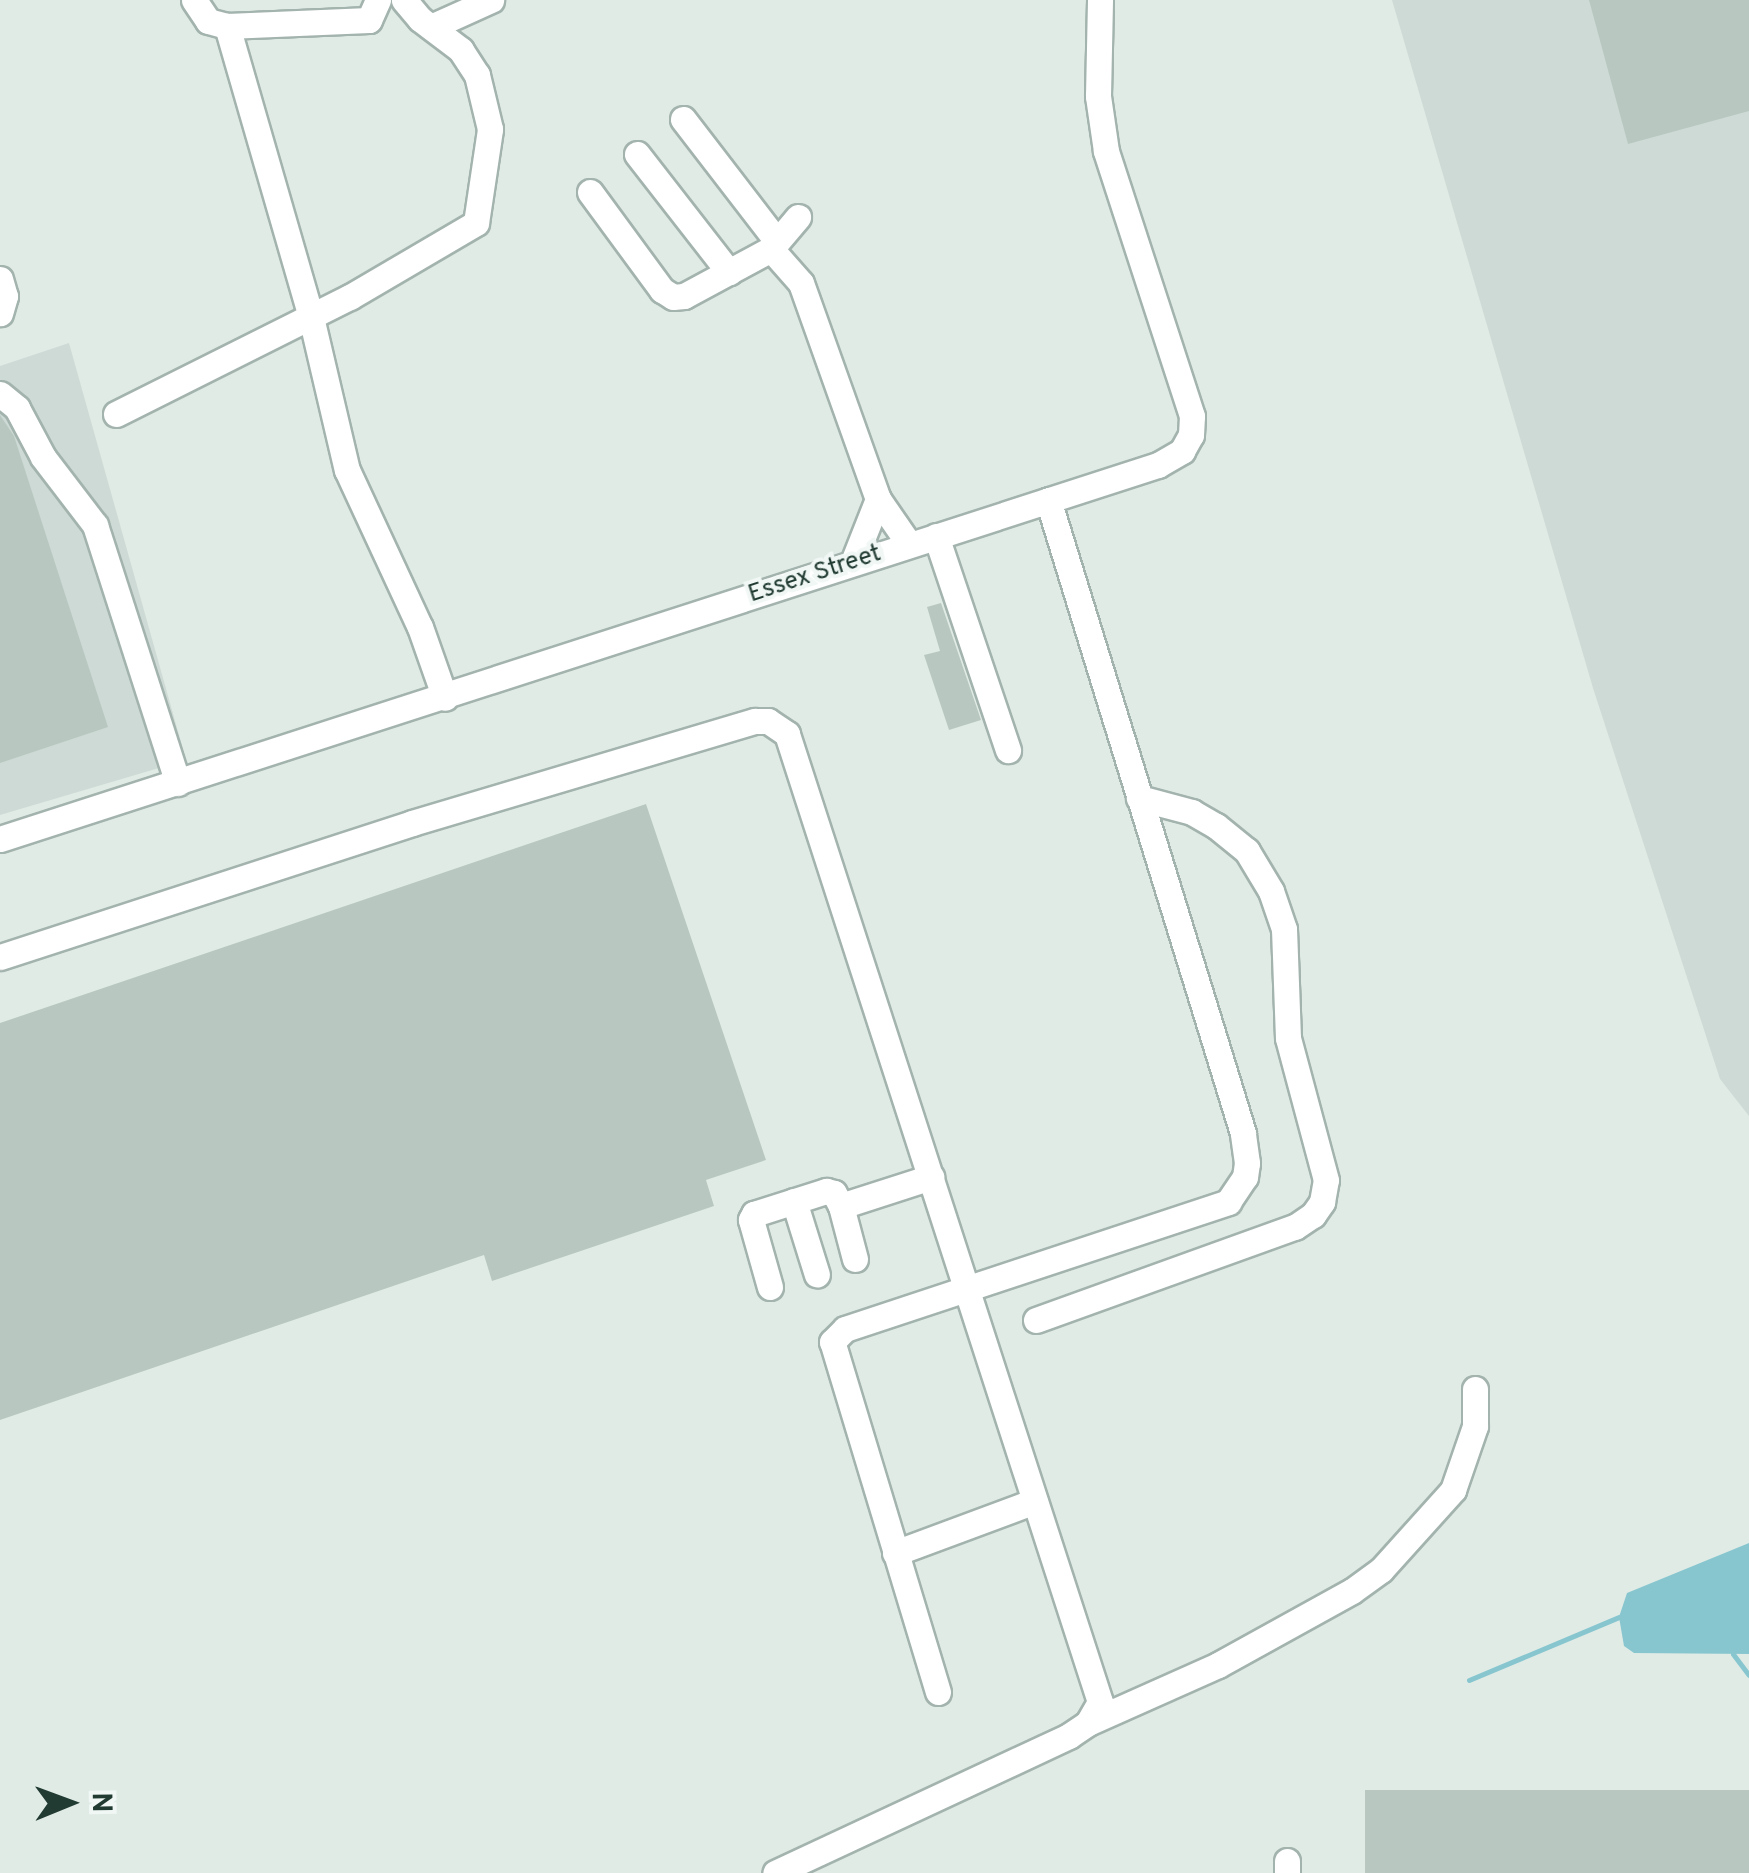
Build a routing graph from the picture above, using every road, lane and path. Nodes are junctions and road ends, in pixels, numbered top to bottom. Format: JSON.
{"nodes":[{"id":1,"x":194,"y":0,"type":"edge"},
{"id":2,"x":1100,"y":0,"type":"edge"},
{"id":3,"x":486,"y":2,"type":"edge"},
{"id":4,"x":373,"y":10,"type":"edge"},
{"id":5,"x":426,"y":22,"type":"edge"},
{"id":6,"x":226,"y":26,"type":"junction"},
{"id":7,"x":684,"y":119,"type":"dead end"},
{"id":8,"x":638,"y":154,"type":"dead end"},
{"id":9,"x":590,"y":192,"type":"dead end"},
{"id":10,"x":798,"y":217,"type":"dead end"},
{"id":11,"x":774,"y":245,"type":"junction"},
{"id":12,"x":729,"y":272,"type":"junction"},
{"id":13,"x":0,"y":278,"type":"edge"},
{"id":14,"x":0,"y":314,"type":"edge"},
{"id":15,"x":311,"y":318,"type":"junction"},
{"id":16,"x":0,"y":394,"type":"edge"},
{"id":17,"x":116,"y":414,"type":"dead end"},
{"id":18,"x":878,"y":499,"type":"junction"},
{"id":19,"x":1048,"y":500,"type":"junction"},
{"id":20,"x":936,"y":536,"type":"junction"},
{"id":21,"x":909,"y":544,"type":"junction"},
{"id":22,"x":854,"y":562,"type":"junction"},
{"id":23,"x":445,"y":698,"type":"junction"},
{"id":24,"x":1008,"y":750,"type":"dead end"},
{"id":25,"x":178,"y":783,"type":"junction"},
{"id":26,"x":1139,"y":798,"type":"junction"},
{"id":27,"x":0,"y":839,"type":"edge"},
{"id":28,"x":0,"y":957,"type":"edge"},
{"id":29,"x":931,"y":1178,"type":"junction"},
{"id":30,"x":794,"y":1201,"type":"junction"},
{"id":31,"x":841,"y":1206,"type":"junction"},
{"id":32,"x":856,"y":1259,"type":"dead end"},
{"id":33,"x":816,"y":1275,"type":"dead end"},
{"id":34,"x":967,"y":1286,"type":"junction"},
{"id":35,"x":770,"y":1288,"type":"dead end"},
{"id":36,"x":1036,"y":1320,"type":"dead end"},
{"id":37,"x":1474,"y":1390,"type":"dead end"},
{"id":38,"x":1035,"y":1501,"type":"junction"},
{"id":39,"x":895,"y":1553,"type":"junction"},
{"id":40,"x":938,"y":1692,"type":"dead end"},
{"id":41,"x":1088,"y":1723,"type":"junction"},
{"id":42,"x":775,"y":1873,"type":"edge"}],
"edges":[{"from":1,"to":6,"type":"street"},
{"from":2,"to":19,"type":"street","name":"Essex Street"},
{"from":3,"to":5,"type":"street"},
{"from":4,"to":5,"type":"street"},
{"from":4,"to":6,"type":"street"},
{"from":5,"to":15,"type":"street"},
{"from":6,"to":15,"type":"street"},
{"from":7,"to":11,"type":"street"},
{"from":8,"to":12,"type":"street"},
{"from":9,"to":12,"type":"street"},
{"from":10,"to":11,"type":"street"},
{"from":11,"to":12,"type":"street"},
{"from":11,"to":18,"type":"street"},
{"from":13,"to":14,"type":"street"},
{"from":15,"to":17,"type":"street"},
{"from":15,"to":23,"type":"street"},
{"from":16,"to":25,"type":"street"},
{"from":18,"to":21,"type":"street"},
{"from":18,"to":22,"type":"street"},
{"from":19,"to":20,"type":"street","name":"Essex Street"},
{"from":19,"to":26,"type":"street"},
{"from":20,"to":21,"type":"street","name":"Essex Street"},
{"from":20,"to":24,"type":"street"},
{"from":21,"to":22,"type":"street","name":"Essex Street"},
{"from":22,"to":23,"type":"street","name":"Essex Street"},
{"from":23,"to":25,"type":"street","name":"Essex Street"},
{"from":25,"to":27,"type":"street","name":"Essex Street"},
{"from":26,"to":34,"type":"street"},
{"from":26,"to":36,"type":"street"},
{"from":28,"to":29,"type":"street"},
{"from":29,"to":31,"type":"street"},
{"from":29,"to":34,"type":"street"},
{"from":30,"to":31,"type":"street"},
{"from":30,"to":33,"type":"street"},
{"from":30,"to":35,"type":"street"},
{"from":31,"to":32,"type":"street"},
{"from":34,"to":38,"type":"street"},
{"from":34,"to":39,"type":"street"},
{"from":37,"to":41,"type":"street"},
{"from":38,"to":39,"type":"street"},
{"from":38,"to":41,"type":"street"},
{"from":39,"to":40,"type":"street"},
{"from":41,"to":42,"type":"street"}]}
